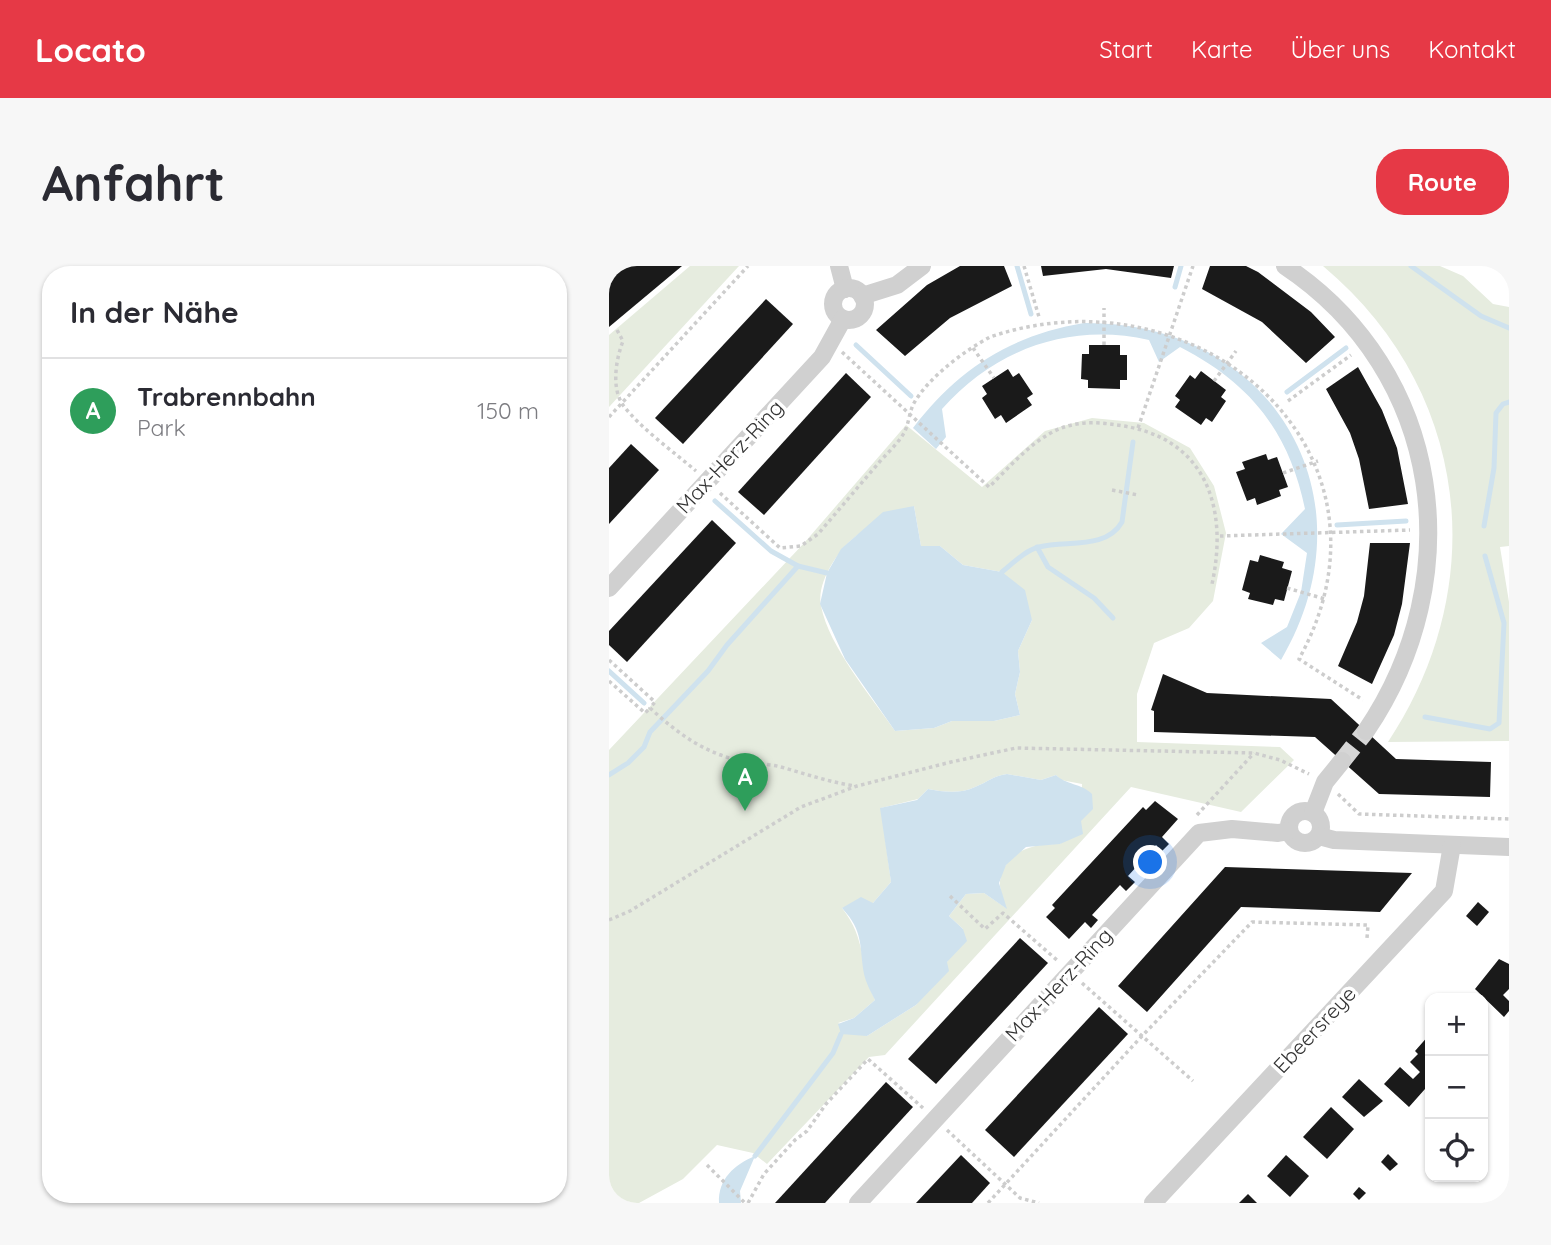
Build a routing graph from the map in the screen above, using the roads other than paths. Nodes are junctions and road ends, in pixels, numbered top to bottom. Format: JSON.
{"nodes":[{"id":1,"x":839,"y":266,"type":"edge"},
{"id":2,"x":922,"y":266,"type":"edge"},
{"id":3,"x":1285,"y":266,"type":"edge"},
{"id":4,"x":845,"y":289,"type":"junction"},
{"id":5,"x":862,"y":296,"type":"junction"},
{"id":6,"x":843,"y":319,"type":"junction"},
{"id":7,"x":609,"y":588,"type":"edge"},
{"id":8,"x":1366,"y":731,"type":"tunnel mouth"},
{"id":9,"x":1342,"y":761,"type":"tunnel mouth"},
{"id":10,"x":1313,"y":813,"type":"junction"},
{"id":11,"x":1289,"y":831,"type":"junction"},
{"id":12,"x":1319,"y":836,"type":"junction"},
{"id":13,"x":1452,"y":845,"type":"junction"},
{"id":14,"x":1509,"y":847,"type":"edge"},
{"id":15,"x":1158,"y":1201,"type":"edge"},
{"id":16,"x":857,"y":1203,"type":"edge"}],
"edges":[{"from":1,"to":4,"type":"street"},
{"from":2,"to":5,"type":"street"},
{"from":3,"to":8,"type":"street"},
{"from":4,"to":5,"type":"street"},
{"from":4,"to":6,"type":"street"},
{"from":5,"to":6,"type":"street"},
{"from":6,"to":7,"type":"street","name":"Max-Herz-Ring"},
{"from":9,"to":10,"type":"street"},
{"from":10,"to":11,"type":"street"},
{"from":10,"to":12,"type":"street"},
{"from":11,"to":12,"type":"street"},
{"from":11,"to":16,"type":"street","name":"Max-Herz-Ring"},
{"from":12,"to":13,"type":"street"},
{"from":13,"to":14,"type":"street"},
{"from":13,"to":15,"type":"street","name":"Ebeersreye"}]}
